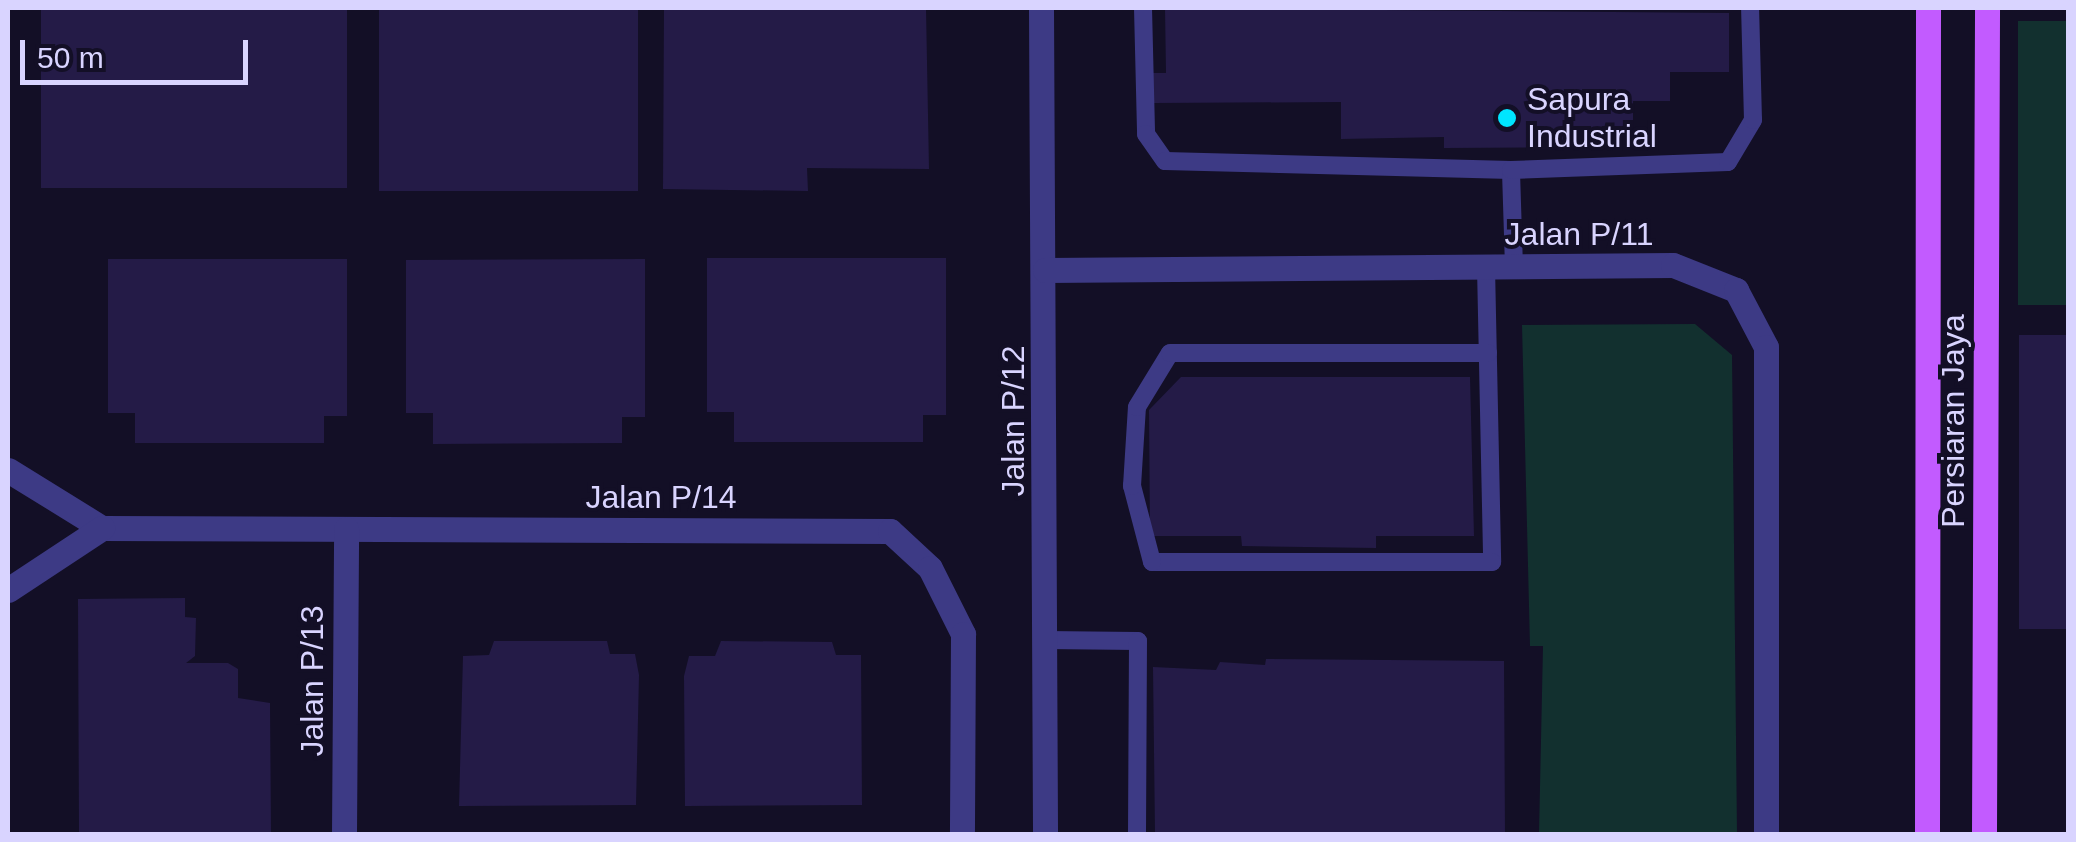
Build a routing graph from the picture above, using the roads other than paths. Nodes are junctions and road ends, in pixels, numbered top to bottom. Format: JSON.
{"nodes":[{"id":1,"x":1041,"y":8,"type":"edge"},
{"id":2,"x":1144,"y":8,"type":"edge"},
{"id":3,"x":1750,"y":8,"type":"edge"},
{"id":4,"x":1928,"y":8,"type":"edge"},
{"id":5,"x":1986,"y":8,"type":"edge"},
{"id":6,"x":1511,"y":170,"type":"junction"},
{"id":7,"x":1486,"y":267,"type":"junction"},
{"id":8,"x":1514,"y":267,"type":"junction"},
{"id":9,"x":1046,"y":270,"type":"junction"},
{"id":10,"x":1488,"y":353,"type":"junction"},
{"id":11,"x":8,"y":470,"type":"edge"},
{"id":12,"x":102,"y":528,"type":"junction"},
{"id":13,"x":346,"y":529,"type":"junction"},
{"id":14,"x":8,"y":590,"type":"edge"},
{"id":15,"x":1046,"y":640,"type":"junction"},
{"id":16,"x":344,"y":834,"type":"edge"},
{"id":17,"x":962,"y":834,"type":"edge"},
{"id":18,"x":1046,"y":834,"type":"edge"},
{"id":19,"x":1137,"y":834,"type":"edge"},
{"id":20,"x":1766,"y":834,"type":"edge"},
{"id":21,"x":1927,"y":834,"type":"edge"},
{"id":22,"x":1984,"y":834,"type":"edge"}],
"edges":[{"from":1,"to":9,"type":"street","name":"Jalan P/12"},
{"from":2,"to":6,"type":"lane"},
{"from":3,"to":6,"type":"lane"},
{"from":4,"to":21,"type":"main road","name":"Persiaran Jaya"},
{"from":5,"to":22,"type":"main road","name":"Persiaran Jaya"},
{"from":6,"to":8,"type":"lane"},
{"from":7,"to":8,"type":"street","name":"Jalan P/11"},
{"from":7,"to":9,"type":"street","name":"Jalan P/11"},
{"from":7,"to":10,"type":"lane"},
{"from":8,"to":20,"type":"street","name":"Jalan P/11"},
{"from":9,"to":15,"type":"street","name":"Jalan P/12"},
{"from":10,"to":10,"type":"lane"},
{"from":11,"to":12,"type":"street"},
{"from":12,"to":13,"type":"street","name":"Jalan P/14"},
{"from":12,"to":14,"type":"street"},
{"from":13,"to":16,"type":"street","name":"Jalan P/13"},
{"from":13,"to":17,"type":"street","name":"Jalan P/14"},
{"from":15,"to":18,"type":"street","name":"Jalan P/12"},
{"from":15,"to":19,"type":"lane"}]}
